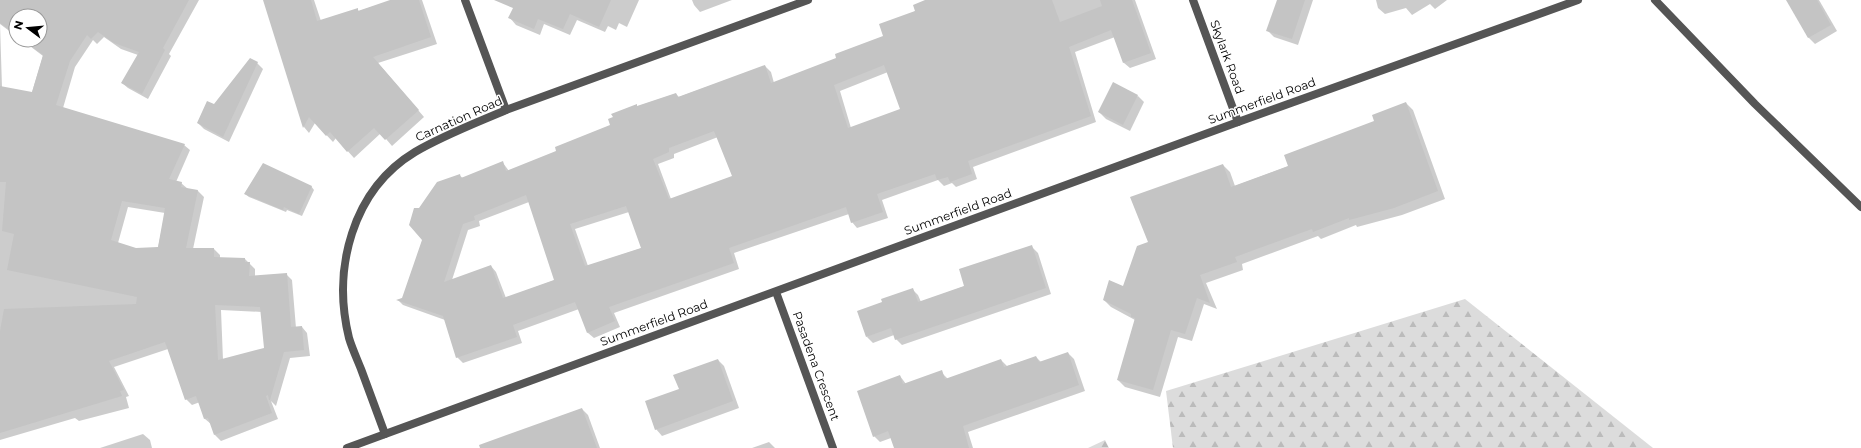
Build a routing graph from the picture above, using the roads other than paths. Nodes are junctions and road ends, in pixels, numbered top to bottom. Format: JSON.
{"nodes":[{"id":1,"x":465,"y":0,"type":"edge"},
{"id":2,"x":808,"y":0,"type":"edge"},
{"id":3,"x":1193,"y":0,"type":"edge"},
{"id":4,"x":1578,"y":0,"type":"edge"},
{"id":5,"x":1655,"y":0,"type":"edge"},
{"id":6,"x":506,"y":110,"type":"junction"},
{"id":7,"x":1238,"y":122,"type":"junction"},
{"id":8,"x":1861,"y":207,"type":"edge"},
{"id":9,"x":776,"y":292,"type":"junction"},
{"id":10,"x":385,"y":434,"type":"junction"},
{"id":11,"x":347,"y":448,"type":"edge"},
{"id":12,"x":833,"y":448,"type":"edge"}],
"edges":[{"from":1,"to":6,"type":"street"},
{"from":2,"to":6,"type":"street","name":"Carnation Road"},
{"from":3,"to":7,"type":"street","name":"Skylark Road"},
{"from":4,"to":7,"type":"street","name":"Summerfield Road"},
{"from":5,"to":8,"type":"street"},
{"from":6,"to":10,"type":"street","name":"Carnation Road"},
{"from":7,"to":9,"type":"street","name":"Summerfield Road"},
{"from":9,"to":10,"type":"street","name":"Summerfield Road"},
{"from":9,"to":12,"type":"street","name":"Pasadena Crescent"},
{"from":10,"to":11,"type":"street","name":"Summerfield Road"}]}
